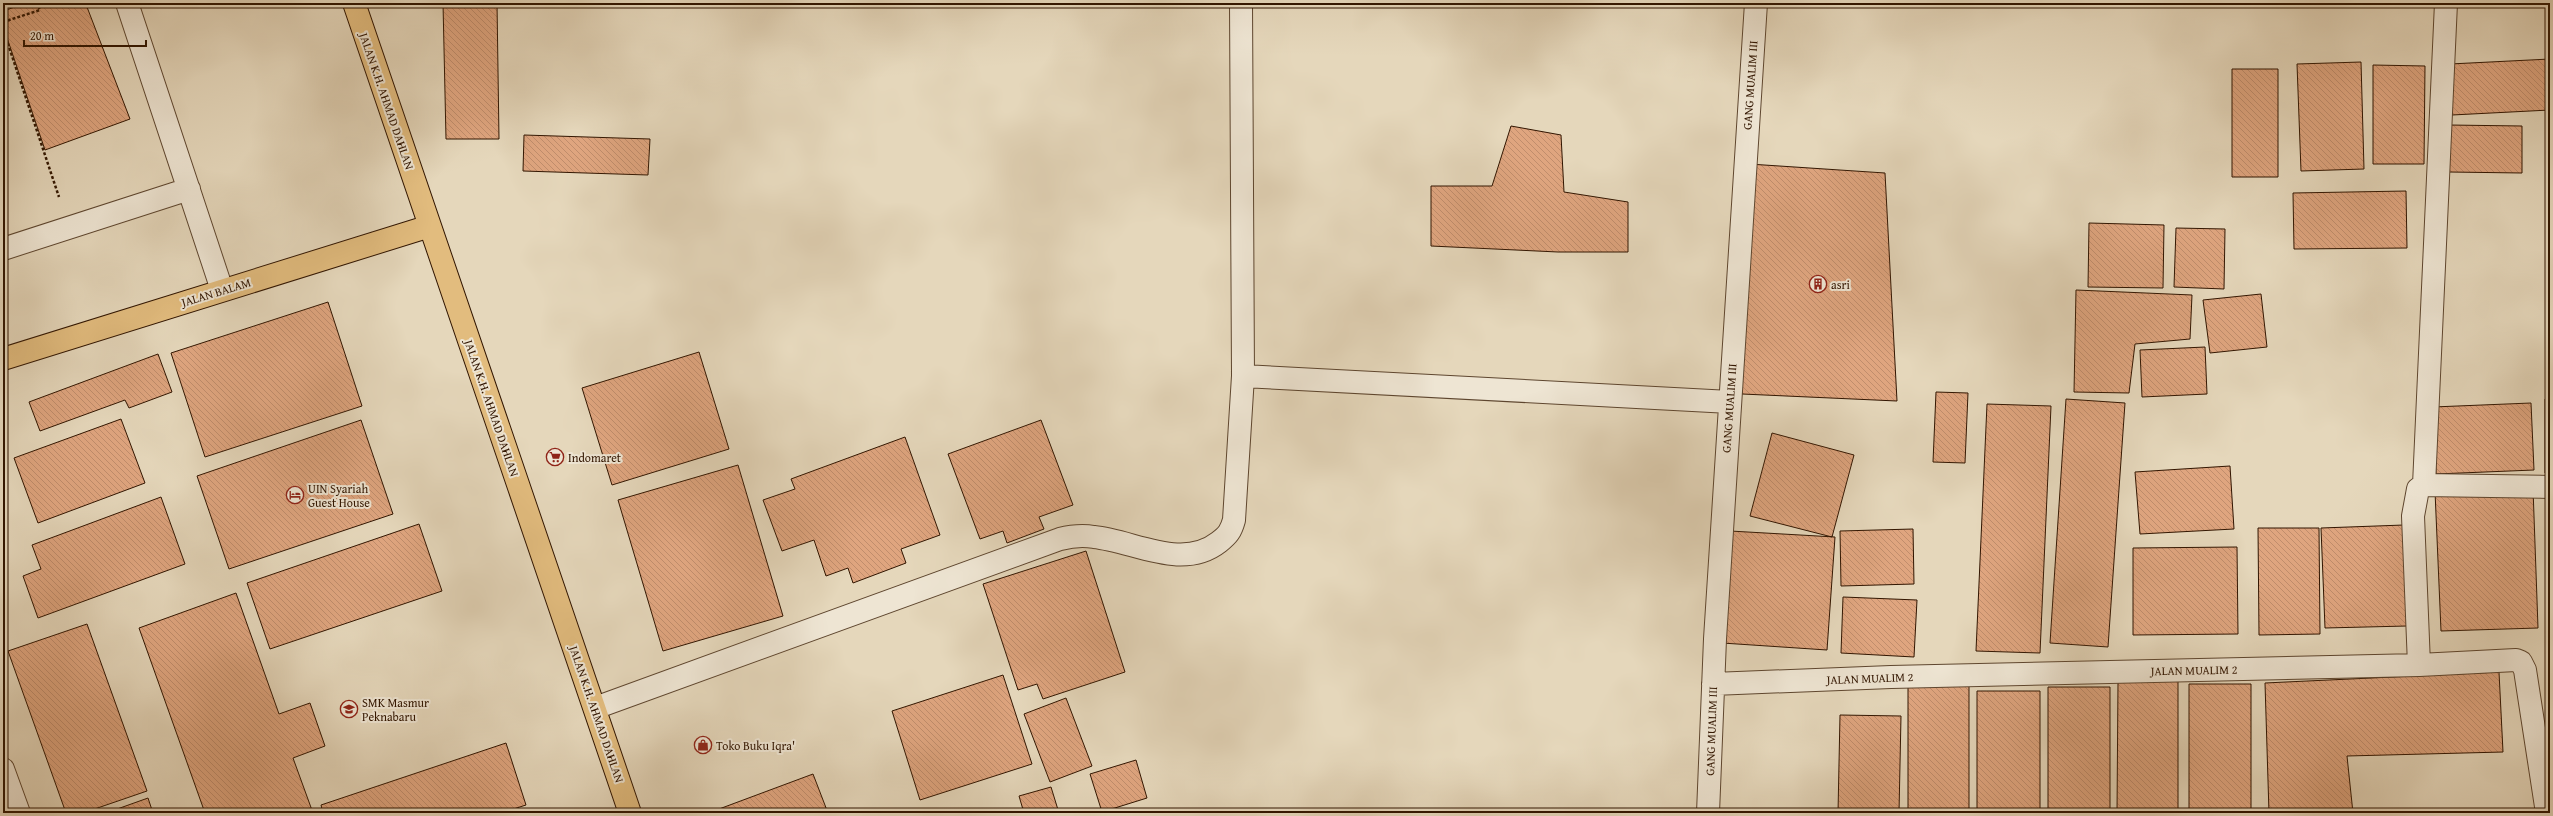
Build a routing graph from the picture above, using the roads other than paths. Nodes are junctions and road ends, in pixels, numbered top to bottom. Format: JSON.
{"nodes":[{"id":1,"x":127,"y":3,"type":"edge"},
{"id":2,"x":354,"y":3,"type":"edge"},
{"id":3,"x":1241,"y":3,"type":"edge"},
{"id":4,"x":1756,"y":3,"type":"edge"},
{"id":5,"x":2446,"y":3,"type":"edge"},
{"id":6,"x":189,"y":189,"type":"junction"},
{"id":7,"x":430,"y":226,"type":"junction"},
{"id":8,"x":3,"y":250,"type":"edge"},
{"id":9,"x":222,"y":290,"type":"junction"},
{"id":10,"x":3,"y":359,"type":"edge"},
{"id":11,"x":1243,"y":376,"type":"junction"},
{"id":12,"x":1730,"y":402,"type":"junction"},
{"id":13,"x":2424,"y":485,"type":"junction"},
{"id":14,"x":2550,"y":487,"type":"edge"},
{"id":15,"x":2419,"y":665,"type":"junction"},
{"id":16,"x":1713,"y":684,"type":"junction"},
{"id":17,"x":595,"y":708,"type":"junction"},
{"id":18,"x":3,"y":769,"type":"edge"},
{"id":19,"x":19,"y":813,"type":"edge"},
{"id":20,"x":630,"y":813,"type":"edge"},
{"id":21,"x":1708,"y":813,"type":"edge"},
{"id":22,"x":2547,"y":813,"type":"edge"}],
"edges":[{"from":1,"to":6,"type":"street"},
{"from":2,"to":7,"type":"main road","name":"JALAN K.H. AHMAD DAHLAN"},
{"from":3,"to":11,"type":"street"},
{"from":4,"to":12,"type":"street","name":"GANG MUALIM III"},
{"from":5,"to":13,"type":"street"},
{"from":6,"to":8,"type":"street"},
{"from":6,"to":9,"type":"street"},
{"from":7,"to":9,"type":"main road","name":"JALAN BALAM"},
{"from":7,"to":17,"type":"main road","name":"JALAN K.H. AHMAD DAHLAN"},
{"from":9,"to":10,"type":"main road","name":"JALAN BALAM"},
{"from":11,"to":12,"type":"street"},
{"from":11,"to":17,"type":"street"},
{"from":12,"to":16,"type":"street","name":"GANG MUALIM III"},
{"from":13,"to":14,"type":"street"},
{"from":13,"to":15,"type":"street"},
{"from":15,"to":16,"type":"street","name":"JALAN MUALIM 2"},
{"from":15,"to":22,"type":"street","name":"JALAN MUALIM 2"},
{"from":16,"to":21,"type":"street","name":"GANG MUALIM III"},
{"from":17,"to":20,"type":"main road","name":"JALAN K.H. AHMAD DAHLAN"},
{"from":18,"to":19,"type":"street"}]}
